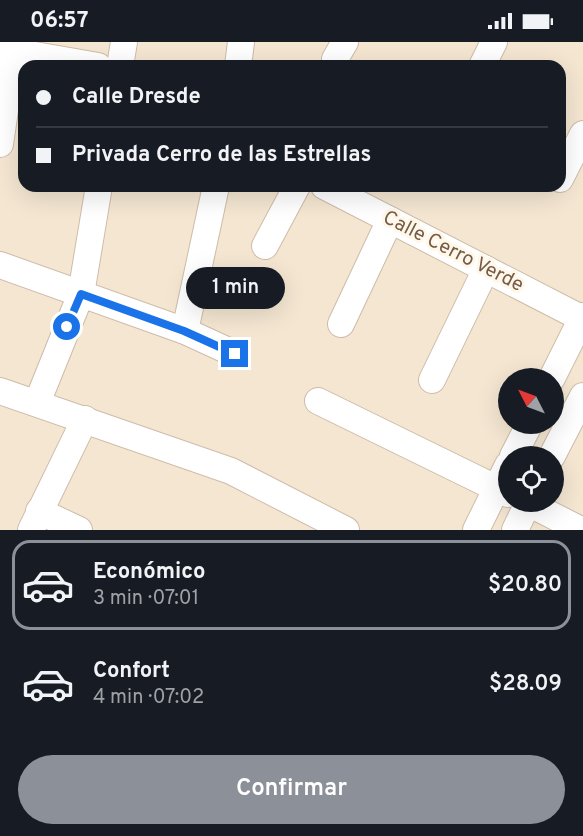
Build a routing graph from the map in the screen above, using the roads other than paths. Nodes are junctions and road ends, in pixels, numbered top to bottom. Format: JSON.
{"nodes":[{"id":1,"x":124,"y":42,"type":"edge"},
{"id":2,"x":241,"y":42,"type":"edge"},
{"id":3,"x":494,"y":42,"type":"edge"},
{"id":4,"x":10,"y":47,"type":"edge"},
{"id":5,"x":70,"y":60,"type":"edge"},
{"id":6,"x":121,"y":60,"type":"edge"},
{"id":7,"x":238,"y":60,"type":"edge"},
{"id":8,"x":485,"y":60,"type":"edge"},
{"id":9,"x":583,"y":134,"type":"edge"},
{"id":10,"x":0,"y":144,"type":"edge"},
{"id":11,"x":566,"y":167,"type":"edge"},
{"id":12,"x":98,"y":192,"type":"edge"},
{"id":13,"x":215,"y":192,"type":"edge"},
{"id":14,"x":294,"y":192,"type":"edge"},
{"id":15,"x":336,"y":192,"type":"edge"},
{"id":16,"x":390,"y":220,"type":"junction"},
{"id":17,"x":265,"y":246,"type":"dead end"},
{"id":18,"x":0,"y":265,"type":"edge"},
{"id":19,"x":486,"y":269,"type":"junction"},
{"id":20,"x":81,"y":294,"type":"junction"},
{"id":21,"x":583,"y":318,"type":"edge"},
{"id":22,"x":341,"y":324,"type":"dead end"},
{"id":23,"x":184,"y":331,"type":"junction"},
{"id":24,"x":235,"y":354,"type":"dead end"},
{"id":25,"x":557,"y":368,"type":"edge"},
{"id":26,"x":432,"y":380,"type":"dead end"},
{"id":27,"x":0,"y":391,"type":"edge"},
{"id":28,"x":583,"y":396,"type":"edge"},
{"id":29,"x":318,"y":401,"type":"dead end"},
{"id":30,"x":37,"y":403,"type":"junction"},
{"id":31,"x":85,"y":419,"type":"junction"},
{"id":32,"x":557,"y":446,"type":"edge"},
{"id":33,"x":498,"y":488,"type":"edge"},
{"id":34,"x":498,"y":512,"type":"edge"},
{"id":35,"x":516,"y":512,"type":"edge"},
{"id":36,"x":546,"y":512,"type":"edge"},
{"id":37,"x":35,"y":520,"type":"edge"},
{"id":38,"x":79,"y":530,"type":"edge"},
{"id":39,"x":346,"y":530,"type":"edge"},
{"id":40,"x":476,"y":530,"type":"edge"},
{"id":41,"x":515,"y":530,"type":"edge"},
{"id":42,"x":581,"y":530,"type":"edge"}],
"edges":[{"from":1,"to":6,"type":"street"},
{"from":2,"to":7,"type":"street"},
{"from":3,"to":8,"type":"street"},
{"from":4,"to":5,"type":"street"},
{"from":4,"to":10,"type":"street"},
{"from":9,"to":11,"type":"street"},
{"from":12,"to":20,"type":"street"},
{"from":13,"to":23,"type":"street"},
{"from":14,"to":17,"type":"street"},
{"from":15,"to":16,"type":"street","name":"Calle Cerro Verde"},
{"from":16,"to":19,"type":"street","name":"Calle Cerro Verde"},
{"from":16,"to":22,"type":"street"},
{"from":18,"to":20,"type":"street"},
{"from":19,"to":21,"type":"street","name":"Calle Cerro Verde"},
{"from":19,"to":26,"type":"street"},
{"from":20,"to":23,"type":"street"},
{"from":20,"to":30,"type":"street"},
{"from":21,"to":25,"type":"street"},
{"from":23,"to":24,"type":"street"},
{"from":27,"to":30,"type":"street"},
{"from":28,"to":32,"type":"street"},
{"from":29,"to":33,"type":"street"},
{"from":30,"to":31,"type":"street"},
{"from":31,"to":37,"type":"street"},
{"from":31,"to":39,"type":"street"},
{"from":34,"to":40,"type":"street"},
{"from":35,"to":41,"type":"street"},
{"from":36,"to":42,"type":"street"},
{"from":37,"to":38,"type":"street"}]}
